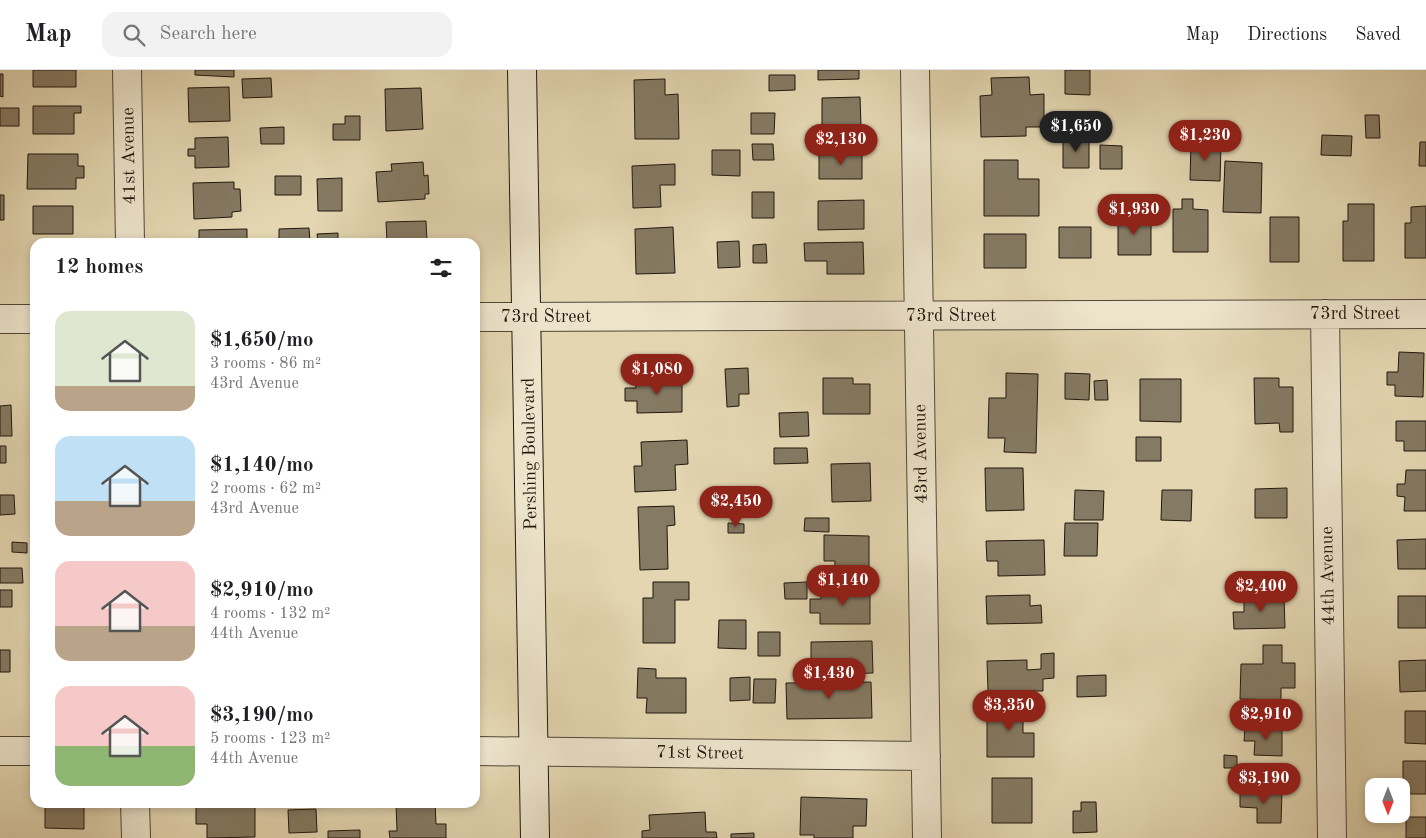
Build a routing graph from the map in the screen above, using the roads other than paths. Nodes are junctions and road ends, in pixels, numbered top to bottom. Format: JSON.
{"nodes":[{"id":1,"x":128,"y":70,"type":"edge"},
{"id":2,"x":522,"y":70,"type":"edge"},
{"id":3,"x":916,"y":70,"type":"edge"},
{"id":4,"x":130,"y":238,"type":"edge"},
{"id":5,"x":1325,"y":314,"type":"junction"},
{"id":6,"x":1426,"y":314,"type":"edge"},
{"id":7,"x":919,"y":316,"type":"junction"},
{"id":8,"x":528,"y":317,"type":"junction"},
{"id":9,"x":480,"y":318,"type":"edge"},
{"id":10,"x":0,"y":319,"type":"edge"},
{"id":11,"x":30,"y":319,"type":"edge"},
{"id":12,"x":0,"y":751,"type":"edge"},
{"id":13,"x":30,"y":751,"type":"edge"},
{"id":14,"x":480,"y":752,"type":"edge"},
{"id":15,"x":534,"y":752,"type":"junction"},
{"id":16,"x":926,"y":756,"type":"junction"},
{"id":17,"x":135,"y":808,"type":"edge"},
{"id":18,"x":136,"y":838,"type":"edge"},
{"id":19,"x":535,"y":838,"type":"edge"},
{"id":20,"x":927,"y":838,"type":"edge"},
{"id":21,"x":1332,"y":838,"type":"edge"}],
"edges":[{"from":1,"to":4,"type":"street","name":"41st Avenue"},
{"from":2,"to":8,"type":"street","name":"Pershing Boulevard"},
{"from":3,"to":7,"type":"street","name":"43rd Avenue"},
{"from":5,"to":6,"type":"street","name":"73rd Street"},
{"from":5,"to":7,"type":"street","name":"73rd Street"},
{"from":5,"to":21,"type":"street","name":"44th Avenue"},
{"from":7,"to":8,"type":"street","name":"73rd Street"},
{"from":7,"to":16,"type":"street","name":"43rd Avenue"},
{"from":8,"to":9,"type":"street","name":"73rd Street"},
{"from":8,"to":15,"type":"street","name":"Pershing Boulevard"},
{"from":10,"to":11,"type":"street"},
{"from":12,"to":13,"type":"street"},
{"from":14,"to":15,"type":"street","name":"71st Street"},
{"from":15,"to":16,"type":"street","name":"71st Street"},
{"from":15,"to":19,"type":"street","name":"Pershing Boulevard"},
{"from":16,"to":20,"type":"street","name":"43rd Avenue"},
{"from":17,"to":18,"type":"street"}]}
